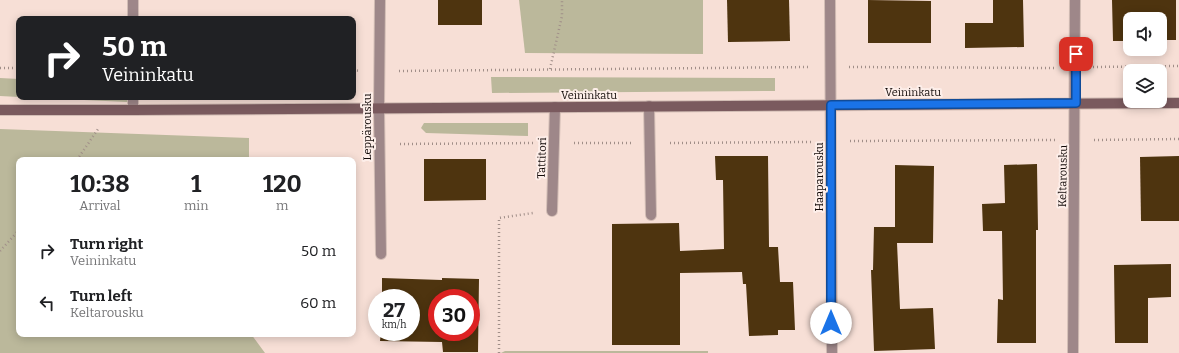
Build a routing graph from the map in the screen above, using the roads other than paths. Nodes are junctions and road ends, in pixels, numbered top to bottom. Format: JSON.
{"nodes":[{"id":1,"x":133,"y":0,"type":"edge"},
{"id":2,"x":380,"y":0,"type":"edge"},
{"id":3,"x":830,"y":0,"type":"edge"},
{"id":4,"x":1075,"y":0,"type":"edge"},
{"id":5,"x":133,"y":16,"type":"edge"},
{"id":6,"x":133,"y":100,"type":"edge"},
{"id":7,"x":1179,"y":102,"type":"edge"},
{"id":8,"x":1076,"y":103,"type":"junction"},
{"id":9,"x":831,"y":105,"type":"junction"},
{"id":10,"x":649,"y":106,"type":"junction"},
{"id":11,"x":555,"y":107,"type":"junction"},
{"id":12,"x":379,"y":108,"type":"junction"},
{"id":13,"x":0,"y":110,"type":"edge"},
{"id":14,"x":133,"y":110,"type":"junction"},
{"id":15,"x":552,"y":211,"type":"road end"},
{"id":16,"x":651,"y":215,"type":"dead end"},
{"id":17,"x":381,"y":254,"type":"dead end"},
{"id":18,"x":832,"y":353,"type":"edge"},
{"id":19,"x":1073,"y":353,"type":"edge"}],
"edges":[{"from":1,"to":5,"type":"street"},
{"from":2,"to":12,"type":"street","name":"Leppärousku"},
{"from":3,"to":9,"type":"street","name":"Haaparousku"},
{"from":4,"to":8,"type":"street","name":"Keltarousku"},
{"from":6,"to":14,"type":"street"},
{"from":7,"to":8,"type":"street","name":"Veininkatu"},
{"from":8,"to":9,"type":"street","name":"Veininkatu"},
{"from":8,"to":19,"type":"street","name":"Keltarousku"},
{"from":9,"to":10,"type":"street","name":"Veininkatu"},
{"from":9,"to":18,"type":"street","name":"Haaparousku"},
{"from":10,"to":11,"type":"street","name":"Veininkatu"},
{"from":10,"to":16,"type":"street"},
{"from":11,"to":12,"type":"street","name":"Veininkatu"},
{"from":11,"to":15,"type":"street","name":"Tattitori"},
{"from":12,"to":14,"type":"street","name":"Veininkatu"},
{"from":12,"to":17,"type":"street","name":"Leppärousku"},
{"from":13,"to":14,"type":"street","name":"Veininkatu"}]}
